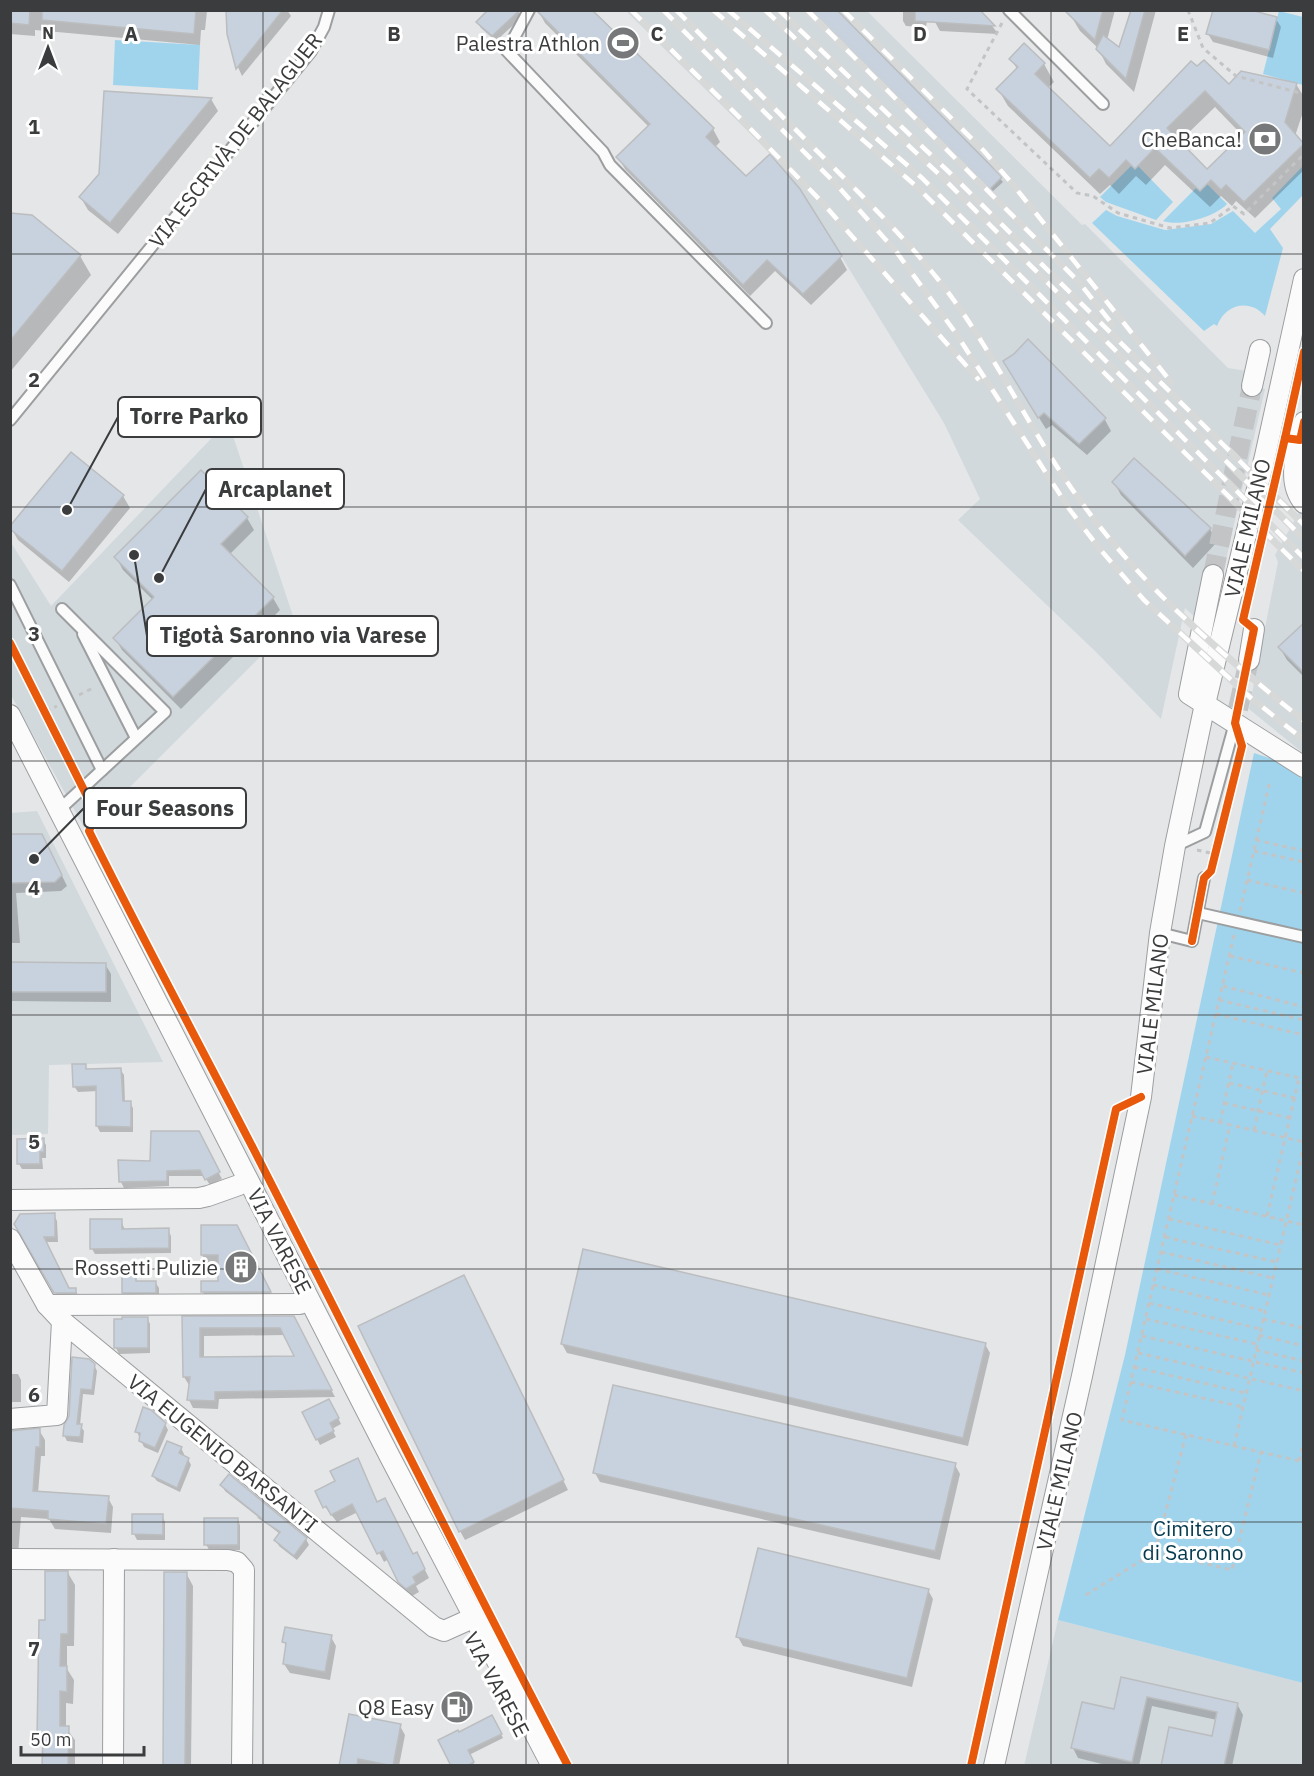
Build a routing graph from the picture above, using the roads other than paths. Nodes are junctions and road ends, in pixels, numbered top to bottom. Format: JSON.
{"nodes":[{"id":1,"x":329,"y":10,"type":"edge"},
{"id":2,"x":529,"y":10,"type":"edge"},
{"id":3,"x":1006,"y":15,"type":"edge"},
{"id":4,"x":1103,"y":104,"type":"dead end"},
{"id":5,"x":1304,"y":279,"type":"edge"},
{"id":6,"x":766,"y":322,"type":"dead end"},
{"id":7,"x":1260,"y":350,"type":"dead end"},
{"id":8,"x":1252,"y":386,"type":"tunnel mouth"},
{"id":9,"x":10,"y":420,"type":"edge"},
{"id":10,"x":1304,"y":422,"type":"edge"},
{"id":11,"x":1304,"y":503,"type":"edge"},
{"id":12,"x":1213,"y":575,"type":"tunnel mouth"},
{"id":13,"x":10,"y":585,"type":"edge"},
{"id":14,"x":62,"y":609,"type":"dead end"},
{"id":15,"x":79,"y":626,"type":"junction"},
{"id":16,"x":1254,"y":629,"type":"dead end"},
{"id":17,"x":1249,"y":660,"type":"tunnel mouth"},
{"id":18,"x":1205,"y":704,"type":"junction"},
{"id":19,"x":10,"y":715,"type":"edge"},
{"id":20,"x":1236,"y":716,"type":"junction"},
{"id":21,"x":10,"y":738,"type":"edge"},
{"id":22,"x":136,"y":738,"type":"junction"},
{"id":23,"x":1304,"y":767,"type":"edge"},
{"id":24,"x":102,"y":770,"type":"junction"},
{"id":25,"x":60,"y":809,"type":"junction"},
{"id":26,"x":1174,"y":846,"type":"junction"},
{"id":27,"x":1204,"y":878,"type":"dead end"},
{"id":28,"x":1198,"y":913,"type":"junction"},
{"id":29,"x":1160,"y":933,"type":"junction"},
{"id":30,"x":1304,"y":937,"type":"edge"},
{"id":31,"x":239,"y":1185,"type":"junction"},
{"id":32,"x":10,"y":1200,"type":"edge"},
{"id":33,"x":10,"y":1239,"type":"edge"},
{"id":34,"x":300,"y":1304,"type":"junction"},
{"id":35,"x":47,"y":1305,"type":"junction"},
{"id":36,"x":62,"y":1321,"type":"junction"},
{"id":37,"x":10,"y":1419,"type":"edge"},
{"id":38,"x":10,"y":1559,"type":"edge"},
{"id":39,"x":114,"y":1559,"type":"junction"},
{"id":40,"x":464,"y":1622,"type":"junction"},
{"id":41,"x":113,"y":1766,"type":"edge"},
{"id":42,"x":243,"y":1766,"type":"edge"},
{"id":43,"x":539,"y":1766,"type":"edge"},
{"id":44,"x":552,"y":1766,"type":"edge"},
{"id":45,"x":994,"y":1766,"type":"edge"}],
"edges":[{"from":1,"to":9,"type":"lane","name":"VIA ESCRIVÀ DE BALAGUER"},
{"from":2,"to":6,"type":"lane"},
{"from":3,"to":4,"type":"lane"},
{"from":5,"to":18,"type":"street","name":"VIALE MILANO"},
{"from":7,"to":8,"type":"street"},
{"from":10,"to":11,"type":"street"},
{"from":12,"to":18,"type":"street"},
{"from":13,"to":24,"type":"lane"},
{"from":14,"to":15,"type":"lane"},
{"from":15,"to":22,"type":"lane"},
{"from":15,"to":22,"type":"lane"},
{"from":16,"to":17,"type":"street","name":"VIALE MILANO"},
{"from":18,"to":20,"type":"street"},
{"from":18,"to":26,"type":"street","name":"VIALE MILANO"},
{"from":19,"to":25,"type":"street","name":"VIA VARESE"},
{"from":20,"to":23,"type":"street"},
{"from":20,"to":26,"type":"lane"},
{"from":21,"to":31,"type":"street","name":"VIA VARESE"},
{"from":22,"to":24,"type":"lane"},
{"from":24,"to":25,"type":"lane"},
{"from":25,"to":44,"type":"street","name":"VIA VARESE"},
{"from":26,"to":29,"type":"street","name":"VIALE MILANO"},
{"from":27,"to":28,"type":"lane"},
{"from":28,"to":29,"type":"lane"},
{"from":28,"to":30,"type":"lane"},
{"from":29,"to":45,"type":"street","name":"VIALE MILANO"},
{"from":31,"to":32,"type":"street"},
{"from":31,"to":34,"type":"street","name":"VIA VARESE"},
{"from":33,"to":35,"type":"street","name":"VIA EUGENIO BARSANTI"},
{"from":34,"to":35,"type":"street"},
{"from":34,"to":40,"type":"street","name":"VIA VARESE"},
{"from":35,"to":36,"type":"street","name":"VIA EUGENIO BARSANTI"},
{"from":36,"to":37,"type":"street"},
{"from":36,"to":40,"type":"street","name":"VIA EUGENIO BARSANTI"},
{"from":38,"to":39,"type":"street"},
{"from":39,"to":41,"type":"street"},
{"from":39,"to":42,"type":"street"},
{"from":40,"to":43,"type":"street","name":"VIA VARESE"}]}
